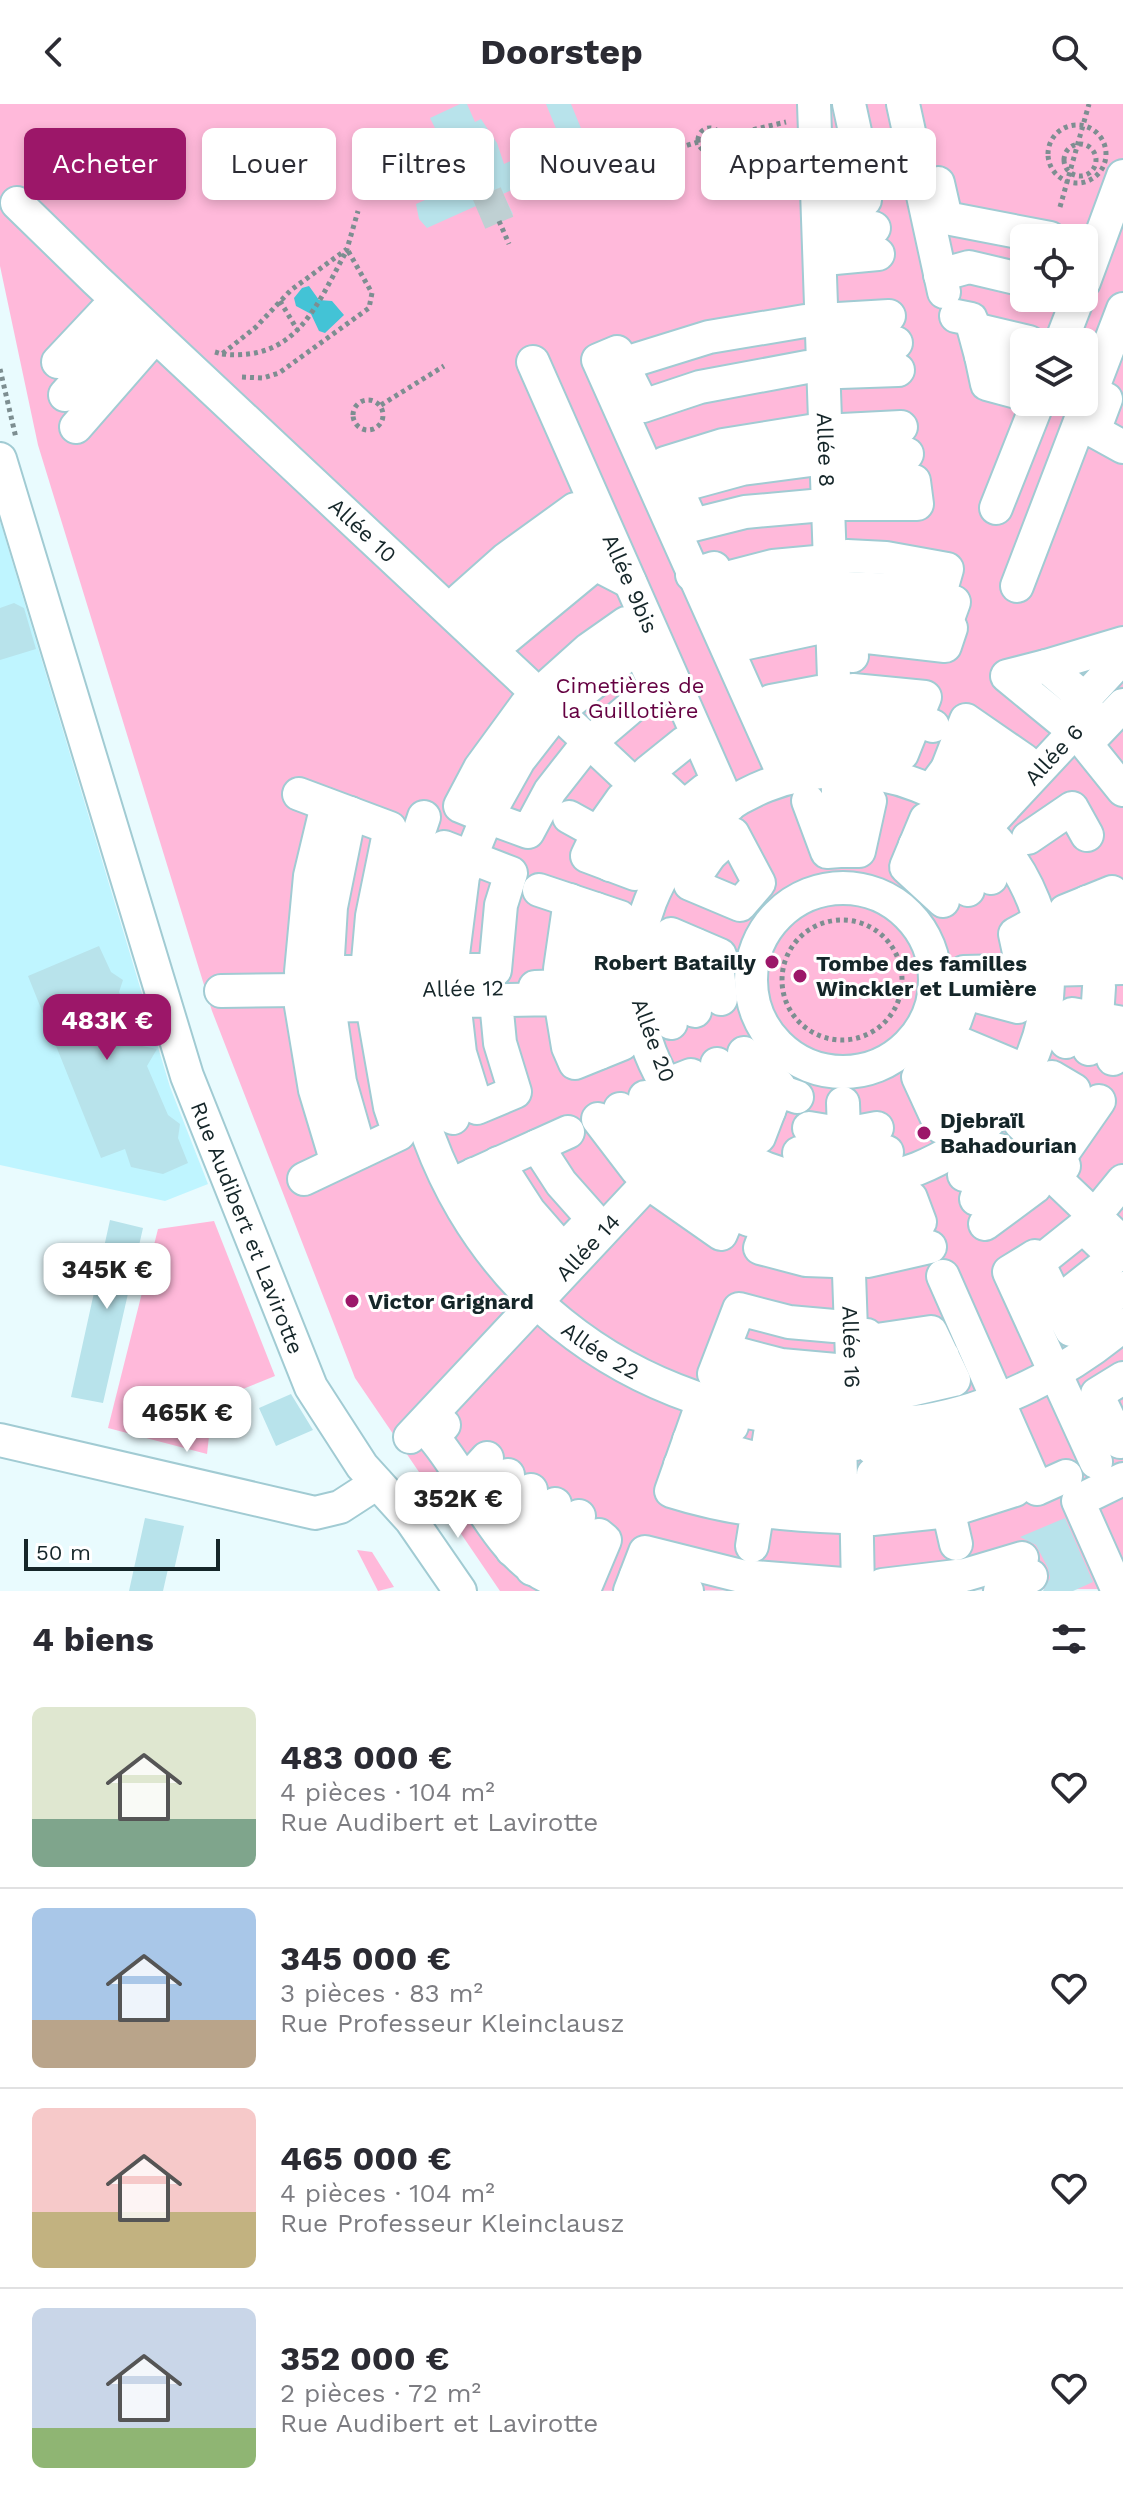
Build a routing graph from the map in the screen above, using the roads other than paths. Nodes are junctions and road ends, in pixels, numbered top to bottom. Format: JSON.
{"nodes":[{"id":1,"x":903,"y":104,"type":"edge"},
{"id":2,"x":1123,"y":176,"type":"edge"},
{"id":3,"x":938,"y":183,"type":"dead end"},
{"id":4,"x":844,"y":200,"type":"edge"},
{"id":5,"x":7,"y":209,"type":"edge"},
{"id":6,"x":1010,"y":230,"type":"edge"},
{"id":7,"x":834,"y":244,"type":"junction"},
{"id":8,"x":1098,"y":244,"type":"edge"},
{"id":9,"x":953,"y":245,"type":"dead end"},
{"id":10,"x":1010,"y":258,"type":"edge"},
{"id":11,"x":1010,"y":277,"type":"edge"},
{"id":12,"x":1123,"y":309,"type":"edge"},
{"id":13,"x":959,"y":314,"type":"junction"},
{"id":14,"x":134,"y":331,"type":"junction"},
{"id":15,"x":805,"y":332,"type":"junction"},
{"id":16,"x":1010,"y":334,"type":"edge"},
{"id":17,"x":839,"y":346,"type":"junction"},
{"id":18,"x":1010,"y":356,"type":"edge"},
{"id":19,"x":58,"y":362,"type":"dead end"},
{"id":20,"x":533,"y":362,"type":"dead end"},
{"id":21,"x":625,"y":388,"type":"junction"},
{"id":22,"x":1010,"y":390,"type":"edge"},
{"id":23,"x":65,"y":395,"type":"dead end"},
{"id":24,"x":1111,"y":398,"type":"edge"},
{"id":25,"x":1030,"y":416,"type":"edge"},
{"id":26,"x":76,"y":427,"type":"dead end"},
{"id":27,"x":904,"y":441,"type":"dead end"},
{"id":28,"x":1123,"y":447,"type":"edge"},
{"id":29,"x":0,"y":459,"type":"edge"},
{"id":30,"x":667,"y":480,"type":"junction"},
{"id":31,"x":845,"y":495,"type":"junction"},
{"id":32,"x":996,"y":508,"type":"dead end"},
{"id":33,"x":583,"y":510,"type":"junction"},
{"id":34,"x":821,"y":530,"type":"junction"},
{"id":35,"x":601,"y":567,"type":"junction"},
{"id":36,"x":1017,"y":586,"type":"dead end"},
{"id":37,"x":720,"y":597,"type":"junction"},
{"id":38,"x":942,"y":612,"type":"junction"},
{"id":39,"x":636,"y":625,"type":"junction"},
{"id":40,"x":1123,"y":643,"type":"edge"},
{"id":41,"x":852,"y":656,"type":"dead end"},
{"id":42,"x":1080,"y":656,"type":"junction"},
{"id":43,"x":1109,"y":678,"type":"edge"},
{"id":44,"x":587,"y":717,"type":"junction"},
{"id":45,"x":820,"y":718,"type":"dead end"},
{"id":46,"x":1118,"y":722,"type":"edge"},
{"id":47,"x":778,"y":740,"type":"junction"},
{"id":48,"x":848,"y":743,"type":"junction"},
{"id":49,"x":937,"y":751,"type":"junction"},
{"id":50,"x":707,"y":775,"type":"junction"},
{"id":51,"x":1123,"y":790,"type":"edge"},
{"id":52,"x":808,"y":801,"type":"dead end"},
{"id":53,"x":424,"y":817,"type":"dead end"},
{"id":54,"x":569,"y":817,"type":"dead end"},
{"id":55,"x":499,"y":822,"type":"junction"},
{"id":56,"x":665,"y":829,"type":"junction"},
{"id":57,"x":598,"y":833,"type":"junction"},
{"id":58,"x":994,"y":837,"type":"junction"},
{"id":59,"x":482,"y":862,"type":"junction"},
{"id":60,"x":539,"y":890,"type":"dead end"},
{"id":61,"x":1107,"y":893,"type":"edge"},
{"id":62,"x":757,"y":946,"type":"joint"},
{"id":63,"x":312,"y":972,"type":"joint"},
{"id":64,"x":608,"y":981,"type":"junction"},
{"id":65,"x":476,"y":986,"type":"junction"},
{"id":66,"x":396,"y":988,"type":"junction"},
{"id":67,"x":221,"y":991,"type":"dead end"},
{"id":68,"x":1089,"y":998,"type":"edge"},
{"id":69,"x":426,"y":1003,"type":"dead end"},
{"id":70,"x":960,"y":1007,"type":"dead end"},
{"id":71,"x":731,"y":1058,"type":"dead end"},
{"id":72,"x":1000,"y":1060,"type":"junction"},
{"id":73,"x":1099,"y":1101,"type":"dead end"},
{"id":74,"x":633,"y":1102,"type":"junction"},
{"id":75,"x":987,"y":1110,"type":"junction"},
{"id":76,"x":464,"y":1113,"type":"junction"},
{"id":77,"x":568,"y":1132,"type":"dead end"},
{"id":78,"x":836,"y":1135,"type":"junction"},
{"id":79,"x":675,"y":1142,"type":"junction"},
{"id":80,"x":360,"y":1152,"type":"junction"},
{"id":81,"x":496,"y":1164,"type":"junction"},
{"id":82,"x":1039,"y":1166,"type":"junction"},
{"id":83,"x":304,"y":1179,"type":"dead end"},
{"id":84,"x":615,"y":1194,"type":"dead end"},
{"id":85,"x":1116,"y":1227,"type":"edge"},
{"id":86,"x":833,"y":1235,"type":"dead end"},
{"id":87,"x":930,"y":1247,"type":"dead end"},
{"id":88,"x":943,"y":1276,"type":"dead end"},
{"id":89,"x":1047,"y":1282,"type":"junction"},
{"id":90,"x":1123,"y":1288,"type":"edge"},
{"id":91,"x":534,"y":1303,"type":"junction"},
{"id":92,"x":1123,"y":1325,"type":"edge"},
{"id":93,"x":728,"y":1337,"type":"junction"},
{"id":94,"x":937,"y":1344,"type":"dead end"},
{"id":95,"x":844,"y":1349,"type":"junction"},
{"id":96,"x":1123,"y":1359,"type":"edge"},
{"id":97,"x":1097,"y":1397,"type":"edge"},
{"id":98,"x":410,"y":1437,"type":"dead end"},
{"id":99,"x":0,"y":1440,"type":"edge"},
{"id":100,"x":866,"y":1448,"type":"junction"},
{"id":101,"x":1001,"y":1448,"type":"junction"},
{"id":102,"x":770,"y":1450,"type":"junction"},
{"id":103,"x":1110,"y":1470,"type":"edge"},
{"id":104,"x":1066,"y":1476,"type":"dead end"},
{"id":105,"x":941,"y":1479,"type":"junction"},
{"id":106,"x":377,"y":1483,"type":"junction"},
{"id":107,"x":956,"y":1544,"type":"dead end"},
{"id":108,"x":744,"y":1571,"type":"edge"},
{"id":109,"x":965,"y":1575,"type":"junction"},
{"id":110,"x":1015,"y":1581,"type":"edge"},
{"id":111,"x":633,"y":1583,"type":"edge"},
{"id":112,"x":1119,"y":1584,"type":"edge"},
{"id":113,"x":460,"y":1591,"type":"edge"},
{"id":114,"x":687,"y":1591,"type":"edge"},
{"id":115,"x":843,"y":1591,"type":"edge"},
{"id":116,"x":858,"y":1591,"type":"edge"},
{"id":117,"x":883,"y":1591,"type":"edge"},
{"id":118,"x":935,"y":1591,"type":"edge"}],
"edges":[{"from":1,"to":13,"type":"street"},
{"from":2,"to":8,"type":"street"},
{"from":3,"to":6,"type":"street"},
{"from":4,"to":48,"type":"street","name":"Allée 8"},
{"from":5,"to":14,"type":"street","name":"Allée 10"},
{"from":7,"to":7,"type":"street"},
{"from":7,"to":17,"type":"street"},
{"from":9,"to":10,"type":"street"},
{"from":11,"to":13,"type":"street"},
{"from":12,"to":24,"type":"street"},
{"from":13,"to":16,"type":"street"},
{"from":13,"to":18,"type":"street"},
{"from":13,"to":22,"type":"street"},
{"from":14,"to":19,"type":"street"},
{"from":14,"to":23,"type":"street"},
{"from":14,"to":26,"type":"street"},
{"from":14,"to":56,"type":"street","name":"Allée 10"},
{"from":15,"to":21,"type":"street"},
{"from":15,"to":21,"type":"street"},
{"from":15,"to":34,"type":"street"},
{"from":17,"to":17,"type":"street"},
{"from":17,"to":31,"type":"street"},
{"from":20,"to":33,"type":"street","name":"Allée 9bis"},
{"from":21,"to":30,"type":"street"},
{"from":24,"to":28,"type":"street"},
{"from":24,"to":36,"type":"street"},
{"from":25,"to":32,"type":"street"},
{"from":27,"to":31,"type":"street"},
{"from":29,"to":106,"type":"street","name":"Rue Audibert et Lavirotte"},
{"from":30,"to":34,"type":"street"},
{"from":30,"to":34,"type":"street"},
{"from":30,"to":37,"type":"street"},
{"from":31,"to":38,"type":"street"},
{"from":33,"to":35,"type":"street"},
{"from":33,"to":35,"type":"street"},
{"from":33,"to":39,"type":"street","name":"Allée 9bis"},
{"from":34,"to":37,"type":"street"},
{"from":34,"to":38,"type":"street"},
{"from":35,"to":39,"type":"street"},
{"from":37,"to":47,"type":"street"},
{"from":38,"to":41,"type":"street"},
{"from":39,"to":44,"type":"street"},
{"from":39,"to":44,"type":"street"},
{"from":39,"to":50,"type":"street","name":"Allée 9bis"},
{"from":40,"to":42,"type":"street"},
{"from":42,"to":43,"type":"street"},
{"from":42,"to":43,"type":"street"},
{"from":43,"to":58,"type":"street","name":"Allée 6"},
{"from":44,"to":50,"type":"street"},
{"from":45,"to":47,"type":"street"},
{"from":46,"to":51,"type":"street"},
{"from":47,"to":48,"type":"street","name":"Allée 20"},
{"from":47,"to":50,"type":"street","name":"Allée 20"},
{"from":48,"to":49,"type":"street"},
{"from":48,"to":49,"type":"street","name":"Allée 20"},
{"from":48,"to":49,"type":"street"},
{"from":48,"to":52,"type":"street"},
{"from":49,"to":58,"type":"street","name":"Allée 20"},
{"from":49,"to":58,"type":"street"},
{"from":50,"to":56,"type":"street","name":"Allée 20"},
{"from":53,"to":66,"type":"street","name":"Allée 22"},
{"from":54,"to":57,"type":"street"},
{"from":55,"to":55,"type":"street"},
{"from":55,"to":59,"type":"street"},
{"from":56,"to":56,"type":"street"},
{"from":56,"to":57,"type":"street"},
{"from":56,"to":57,"type":"street"},
{"from":56,"to":64,"type":"street","name":"Allée 20"},
{"from":58,"to":68,"type":"street","name":"Allée 20"},
{"from":59,"to":65,"type":"street"},
{"from":59,"to":65,"type":"street"},
{"from":60,"to":64,"type":"street"},
{"from":61,"to":68,"type":"street"},
{"from":61,"to":68,"type":"street"},
{"from":62,"to":62,"type":"street"},
{"from":63,"to":63,"type":"street"},
{"from":64,"to":64,"type":"street"},
{"from":64,"to":65,"type":"street"},
{"from":64,"to":66,"type":"street","name":"Allée 12"},
{"from":64,"to":74,"type":"street","name":"Allée 20"},
{"from":65,"to":76,"type":"street"},
{"from":66,"to":67,"type":"street","name":"Allée 12"},
{"from":66,"to":76,"type":"street","name":"Allée 22"},
{"from":68,"to":70,"type":"street"},
{"from":68,"to":72,"type":"street","name":"Allée 20"},
{"from":69,"to":76,"type":"street"},
{"from":71,"to":78,"type":"street"},
{"from":72,"to":75,"type":"street","name":"Allée 20"},
{"from":72,"to":75,"type":"street"},
{"from":73,"to":82,"type":"street"},
{"from":74,"to":78,"type":"street"},
{"from":74,"to":79,"type":"street","name":"Allée 20"},
{"from":74,"to":79,"type":"street"},
{"from":75,"to":78,"type":"street","name":"Allée 20"},
{"from":75,"to":82,"type":"street"},
{"from":76,"to":81,"type":"street","name":"Allée 22"},
{"from":77,"to":81,"type":"street"},
{"from":78,"to":79,"type":"street","name":"Allée 20"},
{"from":78,"to":87,"type":"street"},
{"from":78,"to":95,"type":"street","name":"Allée 16"},
{"from":79,"to":84,"type":"street"},
{"from":79,"to":86,"type":"street"},
{"from":79,"to":91,"type":"street","name":"Allée 14"},
{"from":80,"to":80,"type":"street"},
{"from":80,"to":83,"type":"street"},
{"from":81,"to":81,"type":"street"},
{"from":81,"to":91,"type":"street","name":"Allée 22"},
{"from":82,"to":82,"type":"street"},
{"from":82,"to":85,"type":"street"},
{"from":85,"to":89,"type":"street"},
{"from":85,"to":89,"type":"street"},
{"from":88,"to":101,"type":"street"},
{"from":89,"to":90,"type":"street"},
{"from":89,"to":97,"type":"street"},
{"from":91,"to":98,"type":"street","name":"Allée 14"},
{"from":91,"to":102,"type":"street","name":"Allée 22"},
{"from":92,"to":97,"type":"street","name":"Allée 22"},
{"from":93,"to":95,"type":"street"},
{"from":93,"to":95,"type":"street"},
{"from":93,"to":102,"type":"street"},
{"from":94,"to":95,"type":"street"},
{"from":95,"to":100,"type":"street","name":"Allée 16"},
{"from":95,"to":102,"type":"street"},
{"from":96,"to":97,"type":"street"},
{"from":97,"to":101,"type":"street","name":"Allée 22"},
{"from":97,"to":103,"type":"street"},
{"from":99,"to":106,"type":"street"},
{"from":100,"to":101,"type":"street","name":"Allée 22"},
{"from":100,"to":102,"type":"street","name":"Allée 22"},
{"from":100,"to":105,"type":"street"},
{"from":100,"to":116,"type":"street","name":"Allée 16"},
{"from":101,"to":104,"type":"street"},
{"from":101,"to":105,"type":"street"},
{"from":101,"to":105,"type":"street"},
{"from":102,"to":102,"type":"street"},
{"from":102,"to":102,"type":"street"},
{"from":102,"to":108,"type":"street"},
{"from":103,"to":112,"type":"street"},
{"from":105,"to":107,"type":"street"},
{"from":106,"to":113,"type":"street","name":"Rue Audibert et Lavirotte"},
{"from":108,"to":111,"type":"street"},
{"from":108,"to":115,"type":"street"},
{"from":109,"to":110,"type":"street"},
{"from":109,"to":117,"type":"street"},
{"from":109,"to":118,"type":"street"},
{"from":111,"to":114,"type":"street"}]}
